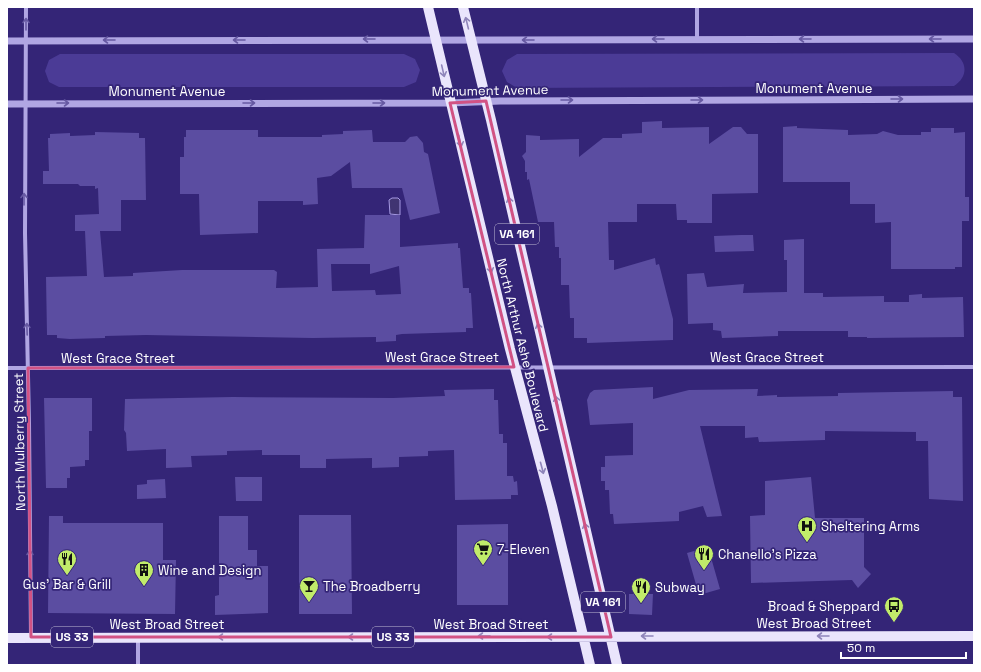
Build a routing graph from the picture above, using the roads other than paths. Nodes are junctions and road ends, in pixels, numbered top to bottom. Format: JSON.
{"nodes":[{"id":1,"x":26,"y":7,"type":"edge"},
{"id":2,"x":428,"y":7,"type":"edge"},
{"id":3,"x":463,"y":7,"type":"edge"},
{"id":4,"x":697,"y":7,"type":"edge"},
{"id":5,"x":435,"y":39,"type":"junction"},
{"id":6,"x":471,"y":39,"type":"junction"},
{"id":7,"x":974,"y":39,"type":"edge"},
{"id":8,"x":7,"y":40,"type":"edge"},
{"id":9,"x":697,"y":40,"type":"junction"},
{"id":10,"x":26,"y":41,"type":"junction"},
{"id":11,"x":974,"y":99,"type":"edge"},
{"id":12,"x":486,"y":101,"type":"junction"},
{"id":13,"x":450,"y":103,"type":"junction"},
{"id":14,"x":7,"y":104,"type":"edge"},
{"id":15,"x":24,"y":104,"type":"junction"},
{"id":16,"x":548,"y":367,"type":"junction"},
{"id":17,"x":974,"y":367,"type":"edge"},
{"id":18,"x":7,"y":368,"type":"edge"},
{"id":19,"x":28,"y":368,"type":"junction"},
{"id":20,"x":514,"y":368,"type":"junction"},
{"id":21,"x":583,"y":636,"type":"junction"},
{"id":22,"x":974,"y":636,"type":"edge"},
{"id":23,"x":31,"y":637,"type":"junction"},
{"id":24,"x":138,"y":637,"type":"junction"},
{"id":25,"x":611,"y":637,"type":"junction"},
{"id":26,"x":7,"y":638,"type":"edge"},
{"id":27,"x":138,"y":665,"type":"edge"},
{"id":28,"x":590,"y":665,"type":"edge"},
{"id":29,"x":618,"y":665,"type":"edge"}],
"edges":[{"from":10,"to":1,"type":"street","name":"North Mulberry Street","one_way":true},
{"from":2,"to":5,"type":"main road","name":"North Arthur Ashe Boulevard","number":"VA 161"},
{"from":6,"to":3,"type":"main road","name":"North Arthur Ashe Boulevard","number":"VA 161","one_way":true},
{"from":4,"to":9,"type":"street"},
{"from":5,"to":6,"type":"street"},
{"from":5,"to":10,"type":"street","one_way":true},
{"from":5,"to":13,"type":"main road","name":"North Arthur Ashe Boulevard","number":"VA 161","one_way":true},
{"from":9,"to":6,"type":"street","one_way":true},
{"from":6,"to":12,"type":"main road","name":"North Arthur Ashe Boulevard","number":"VA 161"},
{"from":7,"to":9,"type":"street","one_way":true},
{"from":8,"to":10,"type":"street"},
{"from":10,"to":15,"type":"street","name":"North Mulberry Street"},
{"from":12,"to":11,"type":"street","name":"Monument Avenue","one_way":true},
{"from":12,"to":13,"type":"street","name":"Monument Avenue"},
{"from":16,"to":12,"type":"main road","name":"North Arthur Ashe Boulevard","number":"VA 161","one_way":true},
{"from":15,"to":13,"type":"street","name":"Monument Avenue","one_way":true},
{"from":13,"to":20,"type":"main road","name":"North Arthur Ashe Boulevard","number":"VA 161","one_way":true},
{"from":14,"to":15,"type":"street","name":"Monument Avenue"},
{"from":19,"to":15,"type":"street","name":"North Mulberry Street","one_way":true},
{"from":16,"to":17,"type":"street","name":"West Grace Street"},
{"from":16,"to":20,"type":"street","name":"West Grace Street"},
{"from":25,"to":16,"type":"main road","name":"North Arthur Ashe Boulevard","number":"VA 161","one_way":true},
{"from":18,"to":19,"type":"street","name":"West Grace Street"},
{"from":19,"to":20,"type":"street","name":"West Grace Street"},
{"from":23,"to":19,"type":"street","name":"North Mulberry Street","one_way":true},
{"from":20,"to":21,"type":"main road","name":"North Arthur Ashe Boulevard","number":"VA 161","one_way":true},
{"from":21,"to":24,"type":"main road","name":"West Broad Street","number":"US 33","one_way":true},
{"from":21,"to":25,"type":"main road","name":"West Broad Street","number":"US 33"},
{"from":21,"to":28,"type":"main road","name":"North Arthur Ashe Boulevard","number":"VA 161"},
{"from":22,"to":25,"type":"main road","name":"West Broad Street","number":"US 33","one_way":true},
{"from":23,"to":24,"type":"main road","name":"West Broad Street","number":"US 33"},
{"from":23,"to":26,"type":"main road","name":"West Broad Street","number":"US 33"},
{"from":24,"to":27,"type":"street"},
{"from":25,"to":29,"type":"main road","name":"North Arthur Ashe Boulevard","number":"VA 161"}]}
